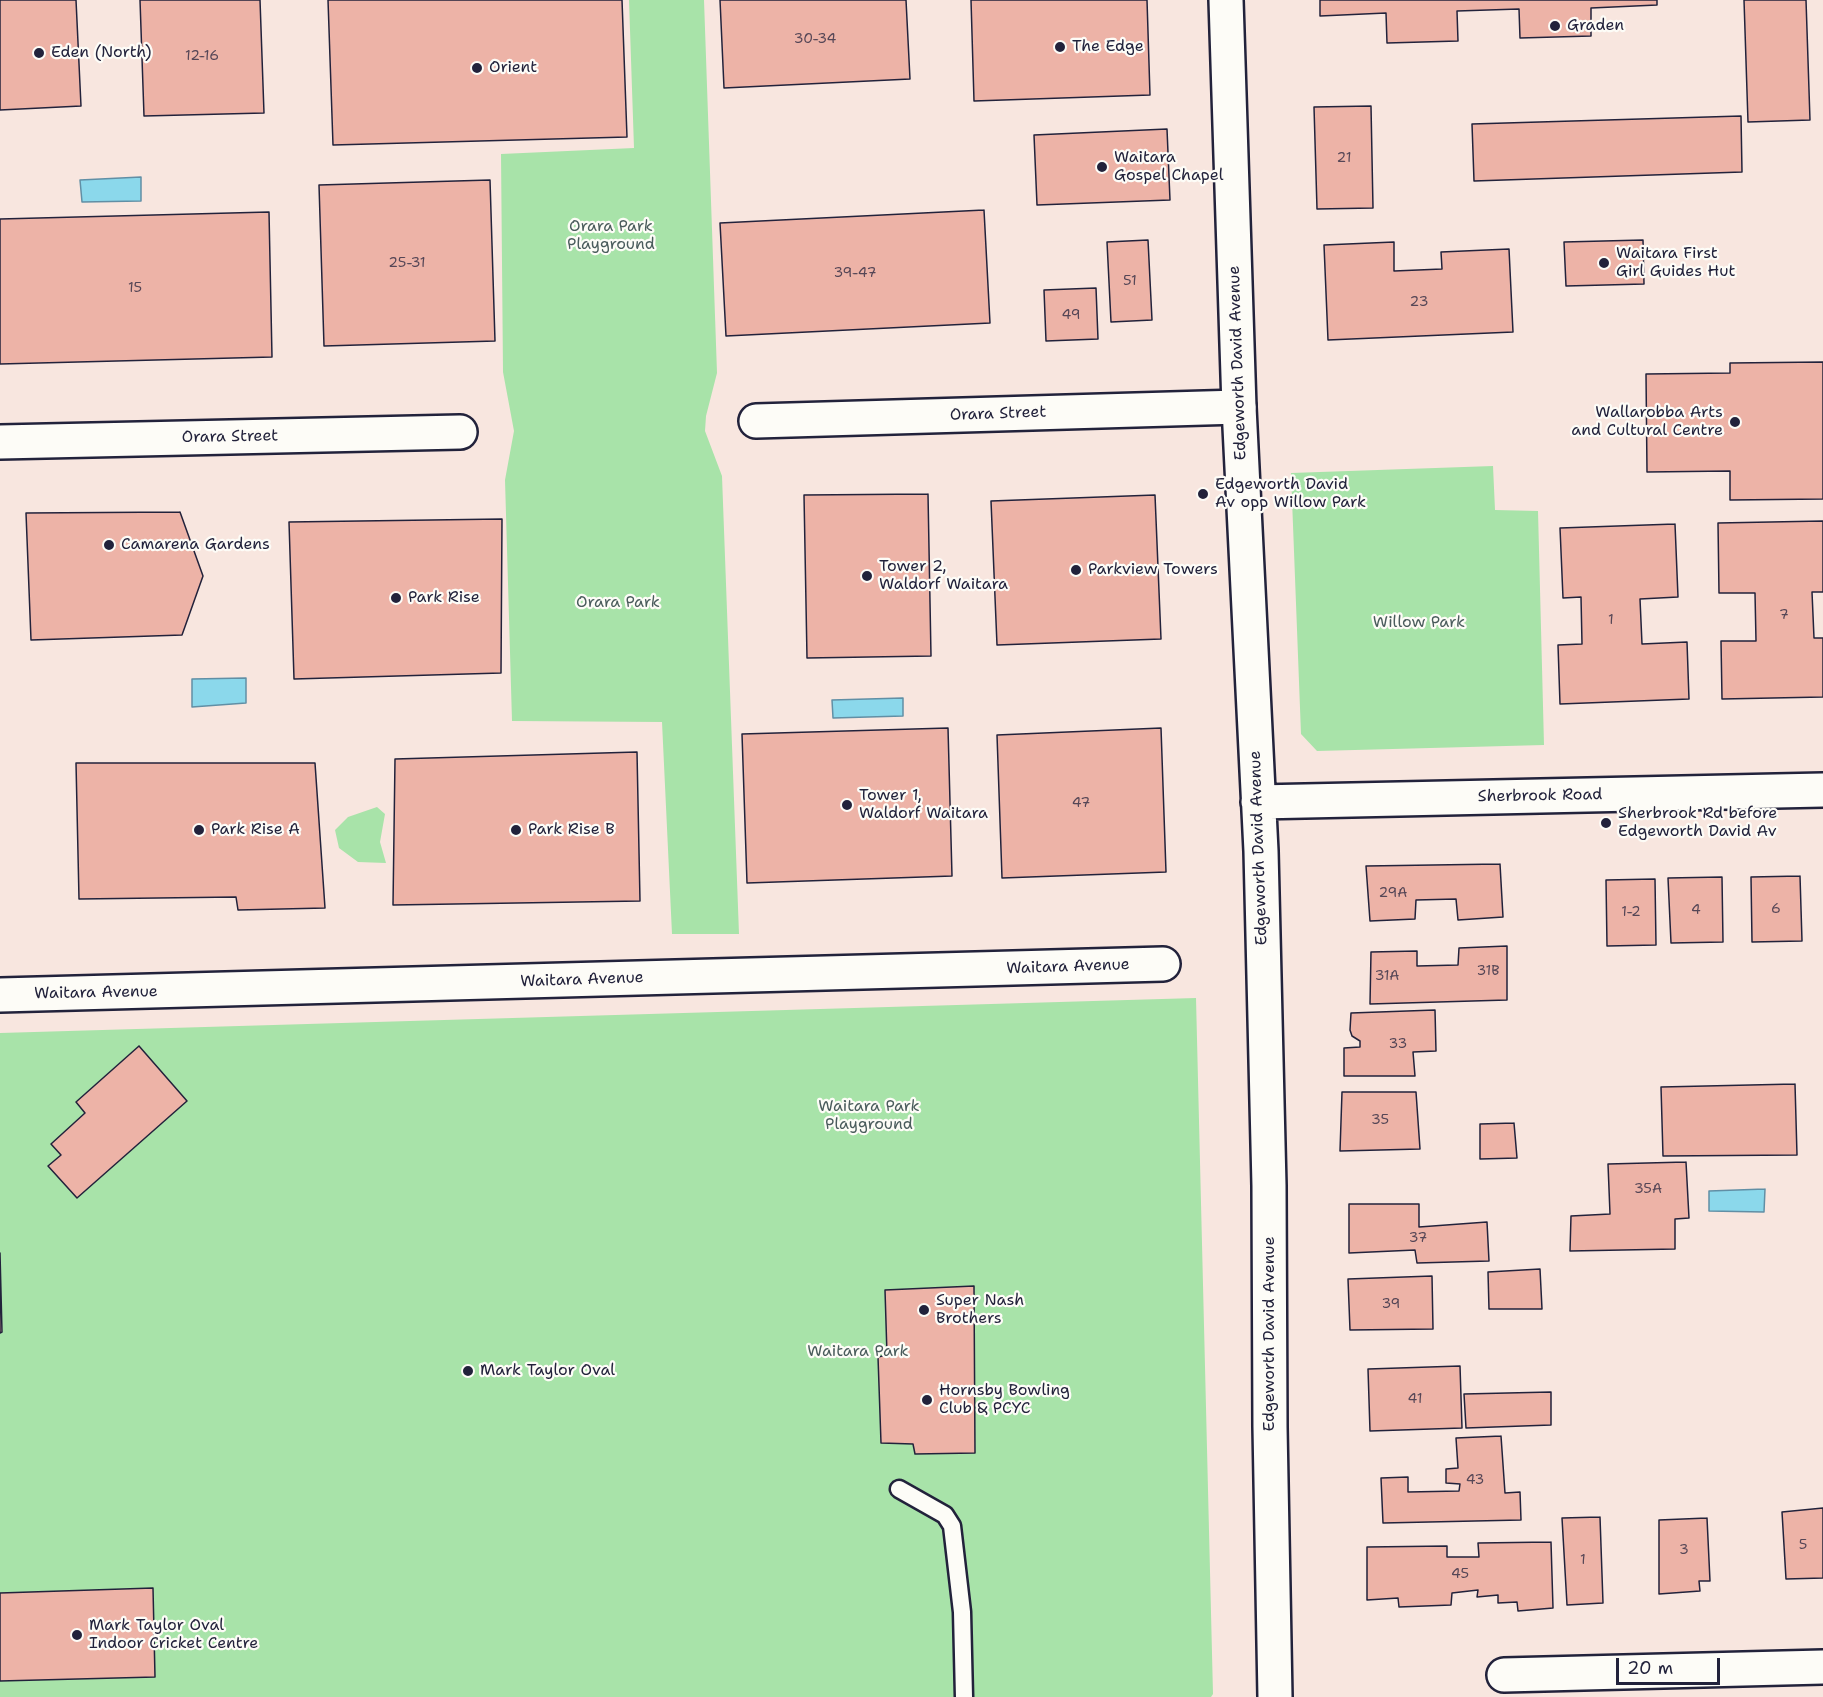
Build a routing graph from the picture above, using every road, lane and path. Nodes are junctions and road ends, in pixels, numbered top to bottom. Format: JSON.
{"nodes":[{"id":1,"x":1226,"y":0,"type":"edge"},
{"id":2,"x":1239,"y":407,"type":"junction"},
{"id":3,"x":756,"y":421,"type":"dead end"},
{"id":4,"x":459,"y":432,"type":"dead end"},
{"id":5,"x":0,"y":442,"type":"edge"},
{"id":6,"x":1823,"y":790,"type":"edge"},
{"id":7,"x":1257,"y":802,"type":"junction"},
{"id":8,"x":1163,"y":964,"type":"dead end"},
{"id":9,"x":0,"y":995,"type":"edge"},
{"id":10,"x":899,"y":1489,"type":"dead end"},
{"id":11,"x":1823,"y":1666,"type":"edge"},
{"id":12,"x":1504,"y":1675,"type":"dead end"},
{"id":13,"x":964,"y":1697,"type":"edge"},
{"id":14,"x":1275,"y":1697,"type":"edge"}],
"edges":[{"from":1,"to":2,"type":"street","name":"Edgeworth David Avenue"},
{"from":2,"to":3,"type":"street","name":"Orara Street"},
{"from":2,"to":7,"type":"street","name":"Edgeworth David Avenue"},
{"from":4,"to":5,"type":"street","name":"Orara Street"},
{"from":6,"to":7,"type":"street","name":"Sherbrook Road"},
{"from":7,"to":14,"type":"street","name":"Edgeworth David Avenue"},
{"from":8,"to":9,"type":"street","name":"Waitara Avenue"},
{"from":10,"to":13,"type":"lane"},
{"from":11,"to":12,"type":"street"}]}
